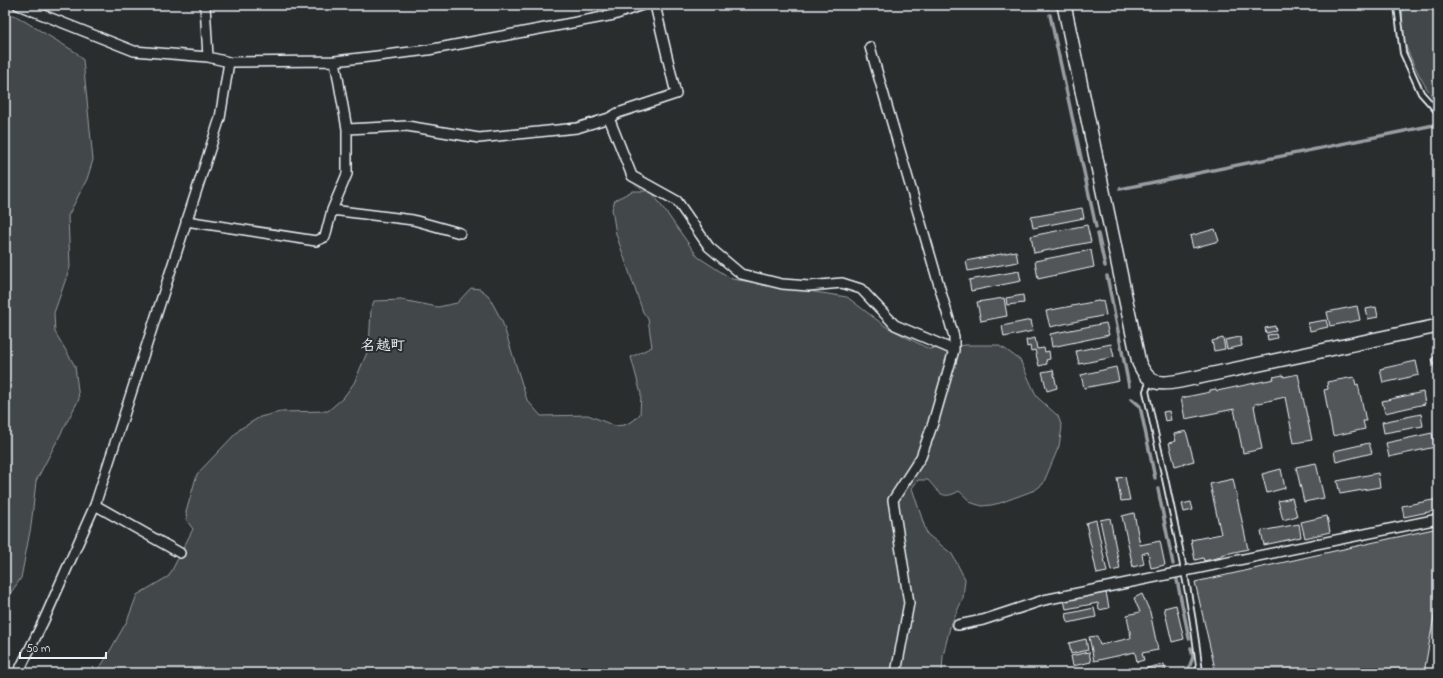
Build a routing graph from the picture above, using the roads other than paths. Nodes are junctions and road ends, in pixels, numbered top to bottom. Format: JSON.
{"nodes":[{"id":1,"x":18,"y":5,"type":"edge"},
{"id":2,"x":205,"y":5,"type":"edge"},
{"id":3,"x":642,"y":5,"type":"edge"},
{"id":4,"x":656,"y":5,"type":"edge"},
{"id":5,"x":1064,"y":5,"type":"edge"},
{"id":6,"x":1397,"y":5,"type":"edge"},
{"id":7,"x":870,"y":47,"type":"dead end"},
{"id":8,"x":208,"y":57,"type":"junction"},
{"id":9,"x":335,"y":60,"type":"junction"},
{"id":10,"x":229,"y":62,"type":"junction"},
{"id":11,"x":1438,"y":112,"type":"edge"},
{"id":12,"x":610,"y":118,"type":"junction"},
{"id":13,"x":347,"y":129,"type":"junction"},
{"id":14,"x":332,"y":210,"type":"junction"},
{"id":15,"x":186,"y":221,"type":"junction"},
{"id":16,"x":460,"y":233,"type":"dead end"},
{"id":17,"x":1438,"y":326,"type":"edge"},
{"id":18,"x":954,"y":350,"type":"junction"},
{"id":19,"x":1151,"y":380,"type":"junction"},
{"id":20,"x":95,"y":505,"type":"junction"},
{"id":21,"x":1438,"y":519,"type":"edge"},
{"id":22,"x":180,"y":553,"type":"dead end"},
{"id":23,"x":1184,"y":571,"type":"junction"},
{"id":24,"x":958,"y":625,"type":"dead end"},
{"id":25,"x":18,"y":673,"type":"edge"},
{"id":26,"x":896,"y":673,"type":"edge"},
{"id":27,"x":1200,"y":673,"type":"edge"}],
"edges":[{"from":1,"to":8,"type":"street"},
{"from":2,"to":8,"type":"street"},
{"from":3,"to":9,"type":"street"},
{"from":4,"to":12,"type":"street"},
{"from":5,"to":19,"type":"street"},
{"from":6,"to":11,"type":"lane"},
{"from":7,"to":18,"type":"street"},
{"from":8,"to":10,"type":"street"},
{"from":9,"to":10,"type":"street"},
{"from":9,"to":13,"type":"street"},
{"from":10,"to":15,"type":"street"},
{"from":12,"to":13,"type":"street"},
{"from":12,"to":18,"type":"street"},
{"from":13,"to":14,"type":"street"},
{"from":14,"to":15,"type":"street"},
{"from":14,"to":16,"type":"street"},
{"from":15,"to":20,"type":"street"},
{"from":17,"to":19,"type":"street"},
{"from":18,"to":26,"type":"street"},
{"from":19,"to":23,"type":"lane"},
{"from":20,"to":22,"type":"street"},
{"from":20,"to":25,"type":"street"},
{"from":21,"to":23,"type":"street"},
{"from":23,"to":24,"type":"street"},
{"from":23,"to":27,"type":"lane"}]}
